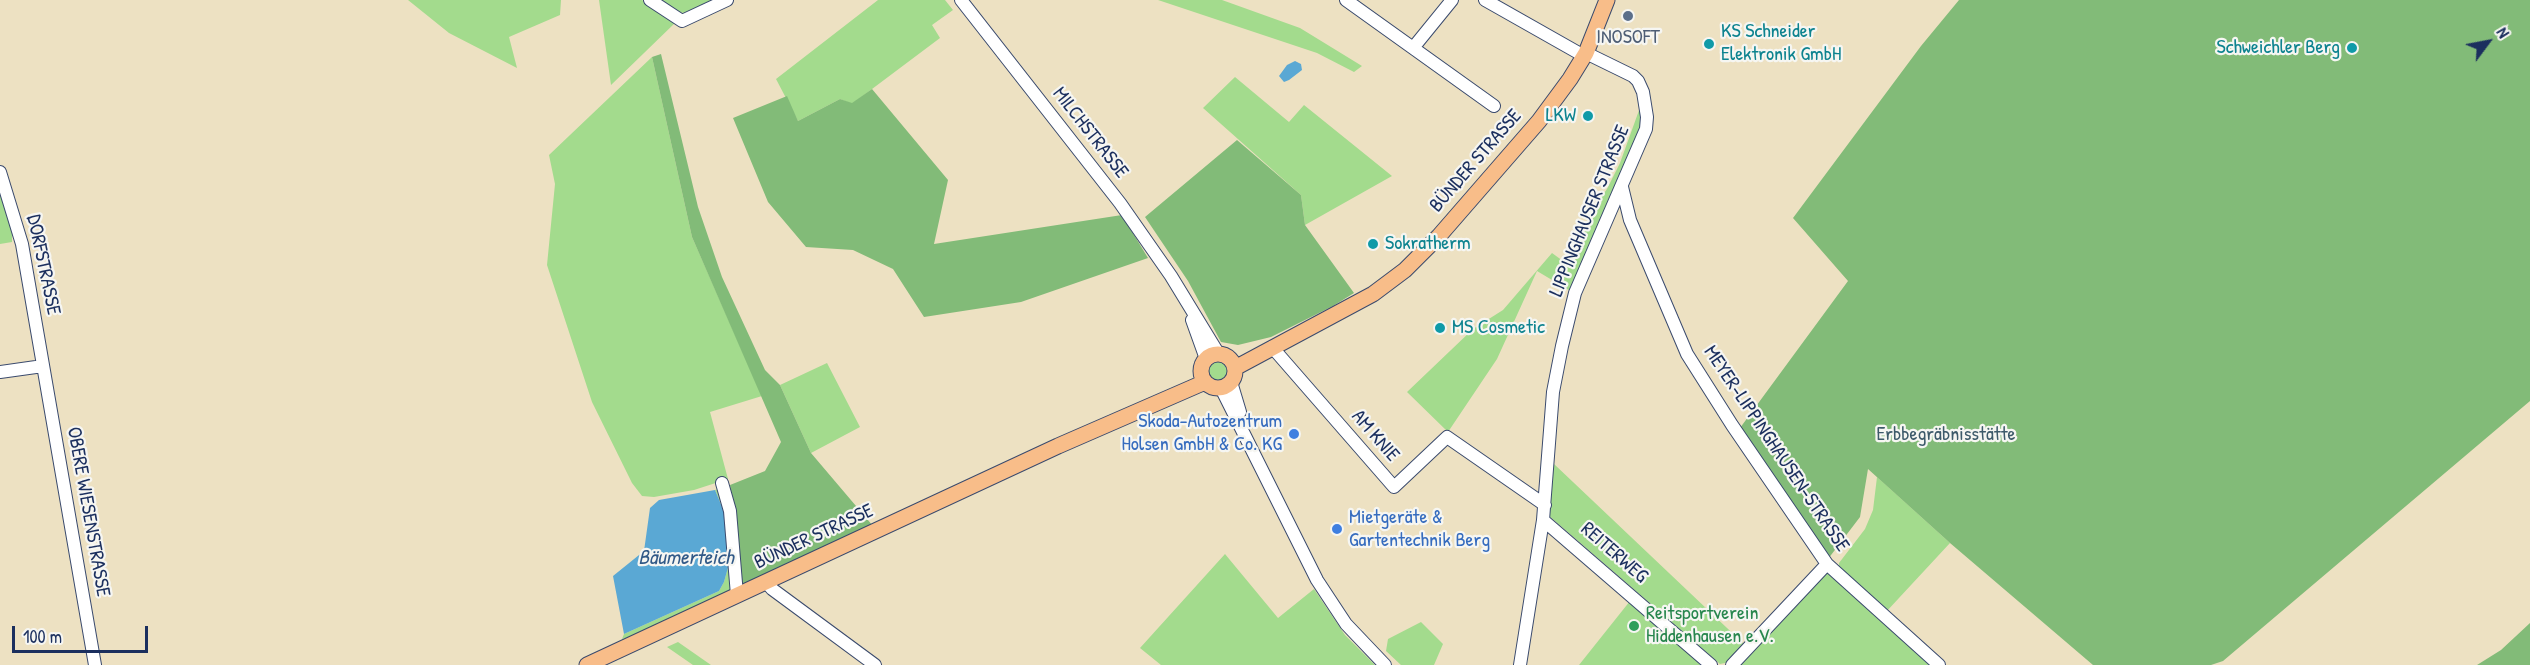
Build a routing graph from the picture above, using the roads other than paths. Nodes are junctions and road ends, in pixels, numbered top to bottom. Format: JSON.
{"nodes":[{"id":1,"x":650,"y":0,"type":"edge"},
{"id":2,"x":727,"y":0,"type":"edge"},
{"id":3,"x":961,"y":0,"type":"edge"},
{"id":4,"x":1346,"y":0,"type":"edge"},
{"id":5,"x":1452,"y":0,"type":"edge"},
{"id":6,"x":1485,"y":0,"type":"edge"},
{"id":7,"x":1607,"y":0,"type":"edge"},
{"id":8,"x":1413,"y":48,"type":"junction"},
{"id":9,"x":1585,"y":54,"type":"junction"},
{"id":10,"x":1494,"y":106,"type":"dead end"},
{"id":11,"x":0,"y":172,"type":"edge"},
{"id":12,"x":1622,"y":187,"type":"junction"},
{"id":13,"x":1610,"y":214,"type":"junction"},
{"id":14,"x":1630,"y":220,"type":"junction"},
{"id":15,"x":1272,"y":347,"type":"junction"},
{"id":16,"x":43,"y":366,"type":"junction"},
{"id":17,"x":1218,"y":371,"type":"junction"},
{"id":18,"x":0,"y":372,"type":"edge"},
{"id":19,"x":722,"y":483,"type":"dead end"},
{"id":20,"x":1545,"y":505,"type":"junction"},
{"id":21,"x":1543,"y":520,"type":"junction"},
{"id":22,"x":1827,"y":564,"type":"junction"},
{"id":23,"x":766,"y":582,"type":"junction"},
{"id":24,"x":737,"y":595,"type":"junction"},
{"id":25,"x":95,"y":665,"type":"edge"},
{"id":26,"x":587,"y":665,"type":"edge"},
{"id":27,"x":876,"y":665,"type":"edge"},
{"id":28,"x":1385,"y":665,"type":"edge"},
{"id":29,"x":1520,"y":665,"type":"edge"},
{"id":30,"x":1711,"y":665,"type":"edge"},
{"id":31,"x":1732,"y":665,"type":"edge"},
{"id":32,"x":1939,"y":665,"type":"edge"}],
"edges":[{"from":1,"to":2,"type":"street"},
{"from":3,"to":17,"type":"street","name":"MILCHSTRASSE"},
{"from":4,"to":8,"type":"street"},
{"from":5,"to":8,"type":"street"},
{"from":6,"to":9,"type":"street","name":"LIPPINGHAUSER STRASSE"},
{"from":7,"to":9,"type":"main road","name":"BÜNDER STRASSE"},
{"from":8,"to":10,"type":"street"},
{"from":9,"to":12,"type":"street","name":"LIPPINGHAUSER STRASSE"},
{"from":9,"to":15,"type":"main road","name":"BÜNDER STRASSE"},
{"from":11,"to":16,"type":"street","name":"DORFSTRASSE"},
{"from":12,"to":13,"type":"street","name":"LIPPINGHAUSER STRASSE"},
{"from":12,"to":14,"type":"street","name":"MEYER-LIPPINGHAUSEN-STRASSE"},
{"from":13,"to":14,"type":"street"},
{"from":13,"to":20,"type":"street","name":"LIPPINGHAUSER STRASSE"},
{"from":14,"to":22,"type":"street","name":"MEYER-LIPPINGHAUSEN-STRASSE"},
{"from":15,"to":17,"type":"main road","name":"BÜNDER STRASSE"},
{"from":15,"to":20,"type":"street","name":"AM KNIE"},
{"from":16,"to":18,"type":"street"},
{"from":16,"to":25,"type":"street","name":"OBERE WIESENSTRASSE"},
{"from":17,"to":23,"type":"main road","name":"BÜNDER STRASSE"},
{"from":17,"to":28,"type":"street","name":"MILCHSTRASSE"},
{"from":19,"to":24,"type":"street"},
{"from":20,"to":21,"type":"street","name":"LIPPINGHAUSER STRASSE"},
{"from":21,"to":29,"type":"street","name":"LIPPINGHAUSER STRASSE"},
{"from":21,"to":30,"type":"street","name":"REITERWEG"},
{"from":22,"to":31,"type":"street"},
{"from":22,"to":32,"type":"street","name":"MEYER-LIPPINGHAUSEN-STRASSE"},
{"from":23,"to":24,"type":"main road","name":"BÜNDER STRASSE"},
{"from":23,"to":27,"type":"street"},
{"from":24,"to":26,"type":"main road","name":"BÜNDER STRASSE"}]}
